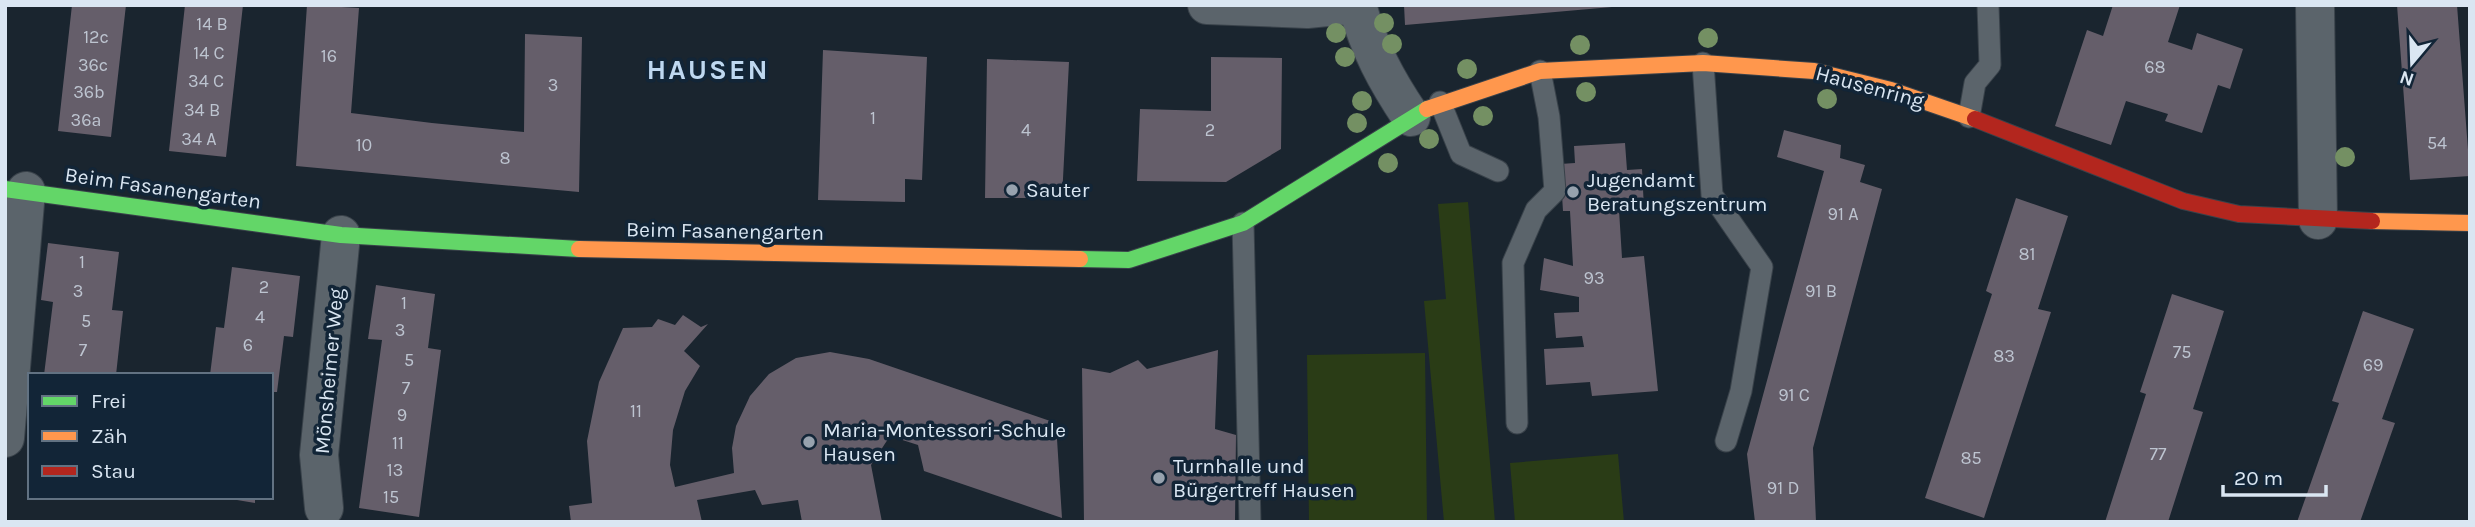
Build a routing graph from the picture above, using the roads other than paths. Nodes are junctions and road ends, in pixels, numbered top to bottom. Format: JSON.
{"nodes":[{"id":1,"x":1207,"y":5,"type":"edge"},
{"id":2,"x":1347,"y":5,"type":"edge"},
{"id":3,"x":1357,"y":5,"type":"edge"},
{"id":4,"x":1988,"y":5,"type":"edge"},
{"id":5,"x":2315,"y":5,"type":"edge"},
{"id":6,"x":1703,"y":63,"type":"junction"},
{"id":7,"x":1540,"y":71,"type":"junction"},
{"id":8,"x":1425,"y":110,"type":"junction"},
{"id":9,"x":1969,"y":117,"type":"junction"},
{"id":10,"x":1498,"y":171,"type":"dead end"},
{"id":11,"x":16,"y":190,"type":"edge"},
{"id":12,"x":2318,"y":220,"type":"junction"},
{"id":13,"x":2470,"y":222,"type":"edge"},
{"id":14,"x":1243,"y":223,"type":"junction"},
{"id":15,"x":341,"y":235,"type":"junction"},
{"id":16,"x":1517,"y":423,"type":"dead end"},
{"id":17,"x":5,"y":438,"type":"edge"},
{"id":18,"x":1726,"y":441,"type":"dead end"},
{"id":19,"x":324,"y":508,"type":"dead end"},
{"id":20,"x":1250,"y":522,"type":"edge"}],
"edges":[{"from":1,"to":2,"type":"street"},
{"from":3,"to":8,"type":"street"},
{"from":4,"to":9,"type":"lane"},
{"from":5,"to":12,"type":"street"},
{"from":6,"to":7,"type":"street","name":"Hausenring"},
{"from":6,"to":9,"type":"street","name":"Hausenring"},
{"from":6,"to":18,"type":"lane"},
{"from":7,"to":8,"type":"street","name":"Hausenring"},
{"from":7,"to":16,"type":"lane"},
{"from":8,"to":10,"type":"lane"},
{"from":8,"to":14,"type":"street","name":"Beim Fasanengarten"},
{"from":9,"to":12,"type":"street","name":"Hausenring"},
{"from":11,"to":15,"type":"street","name":"Beim Fasanengarten"},
{"from":11,"to":17,"type":"street"},
{"from":12,"to":13,"type":"street","name":"Hausenring"},
{"from":14,"to":15,"type":"street","name":"Beim Fasanengarten"},
{"from":14,"to":20,"type":"lane"},
{"from":15,"to":19,"type":"street","name":"Mönsheimer Weg"}]}
